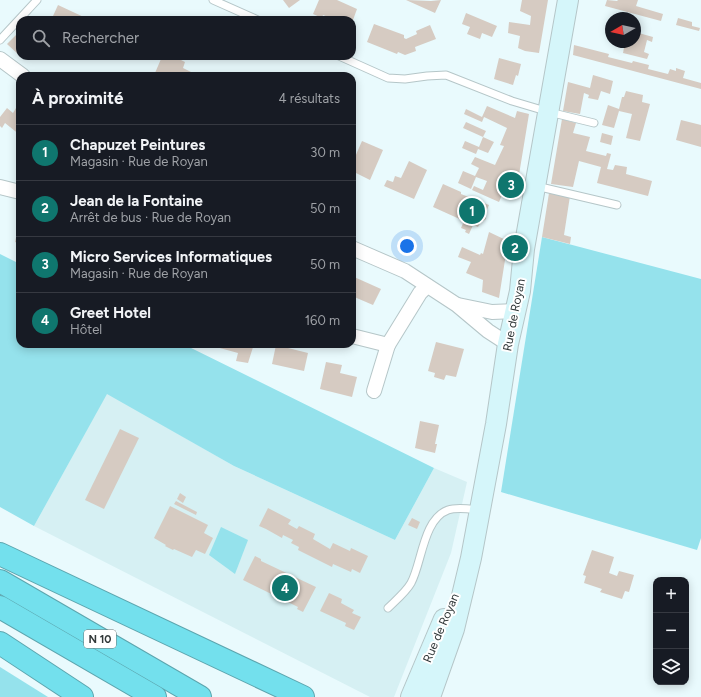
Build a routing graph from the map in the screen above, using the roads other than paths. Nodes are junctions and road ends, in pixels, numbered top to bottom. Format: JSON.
{"nodes":[{"id":1,"x":37,"y":0,"type":"edge"},
{"id":2,"x":213,"y":0,"type":"edge"},
{"id":3,"x":568,"y":0,"type":"edge"},
{"id":4,"x":22,"y":16,"type":"edge"},
{"id":5,"x":249,"y":16,"type":"edge"},
{"id":6,"x":16,"y":23,"type":"edge"},
{"id":7,"x":0,"y":40,"type":"edge"},
{"id":8,"x":0,"y":59,"type":"edge"},
{"id":9,"x":348,"y":60,"type":"edge"},
{"id":10,"x":18,"y":72,"type":"edge"},
{"id":11,"x":549,"y":112,"type":"junction"},
{"id":12,"x":594,"y":123,"type":"dead end"},
{"id":13,"x":536,"y":186,"type":"junction"},
{"id":14,"x":0,"y":187,"type":"edge"},
{"id":15,"x":16,"y":191,"type":"edge"},
{"id":16,"x":617,"y":205,"type":"dead end"},
{"id":17,"x":356,"y":250,"type":"edge"},
{"id":18,"x":427,"y":286,"type":"junction"},
{"id":19,"x":458,"y":305,"type":"junction"},
{"id":20,"x":514,"y":311,"type":"junction"},
{"id":21,"x":356,"y":337,"type":"edge"},
{"id":22,"x":508,"y":344,"type":"junction"},
{"id":23,"x":388,"y":345,"type":"junction"},
{"id":24,"x":374,"y":391,"type":"dead end"},
{"id":25,"x":480,"y":510,"type":"junction"},
{"id":26,"x":0,"y":554,"type":"edge"},
{"id":27,"x":471,"y":558,"type":"junction"},
{"id":28,"x":0,"y":581,"type":"edge"},
{"id":29,"x":0,"y":607,"type":"edge"},
{"id":30,"x":388,"y":608,"type":"dead end"},
{"id":31,"x":0,"y":643,"type":"edge"},
{"id":32,"x":82,"y":697,"type":"edge"},
{"id":33,"x":154,"y":697,"type":"edge"},
{"id":34,"x":200,"y":697,"type":"edge"},
{"id":35,"x":303,"y":697,"type":"edge"},
{"id":36,"x":411,"y":697,"type":"edge"},
{"id":37,"x":430,"y":697,"type":"edge"}],
"edges":[{"from":1,"to":4,"type":"lane"},
{"from":2,"to":5,"type":"lane"},
{"from":3,"to":11,"type":"main road","name":"Rue de Royan"},
{"from":6,"to":7,"type":"lane"},
{"from":8,"to":10,"type":"street"},
{"from":9,"to":11,"type":"lane"},
{"from":11,"to":12,"type":"lane"},
{"from":11,"to":13,"type":"main road","name":"Rue de Royan"},
{"from":13,"to":16,"type":"lane"},
{"from":13,"to":20,"type":"main road","name":"Rue de Royan"},
{"from":14,"to":15,"type":"street"},
{"from":17,"to":18,"type":"street"},
{"from":18,"to":19,"type":"street"},
{"from":18,"to":23,"type":"street"},
{"from":19,"to":20,"type":"street"},
{"from":19,"to":22,"type":"street"},
{"from":20,"to":22,"type":"main road","name":"Rue de Royan"},
{"from":21,"to":23,"type":"street"},
{"from":22,"to":25,"type":"main road","name":"Rue de Royan"},
{"from":23,"to":24,"type":"street"},
{"from":25,"to":27,"type":"main road","name":"Rue de Royan"},
{"from":25,"to":30,"type":"lane"},
{"from":26,"to":35,"type":"highway"},
{"from":27,"to":36,"type":"main road","name":"Rue de Royan"},
{"from":27,"to":37,"type":"main road","name":"Rue de Royan"},
{"from":28,"to":34,"type":"highway","number":"N 10"},
{"from":29,"to":33,"type":"highway","number":"N 10"},
{"from":31,"to":32,"type":"highway"}]}
